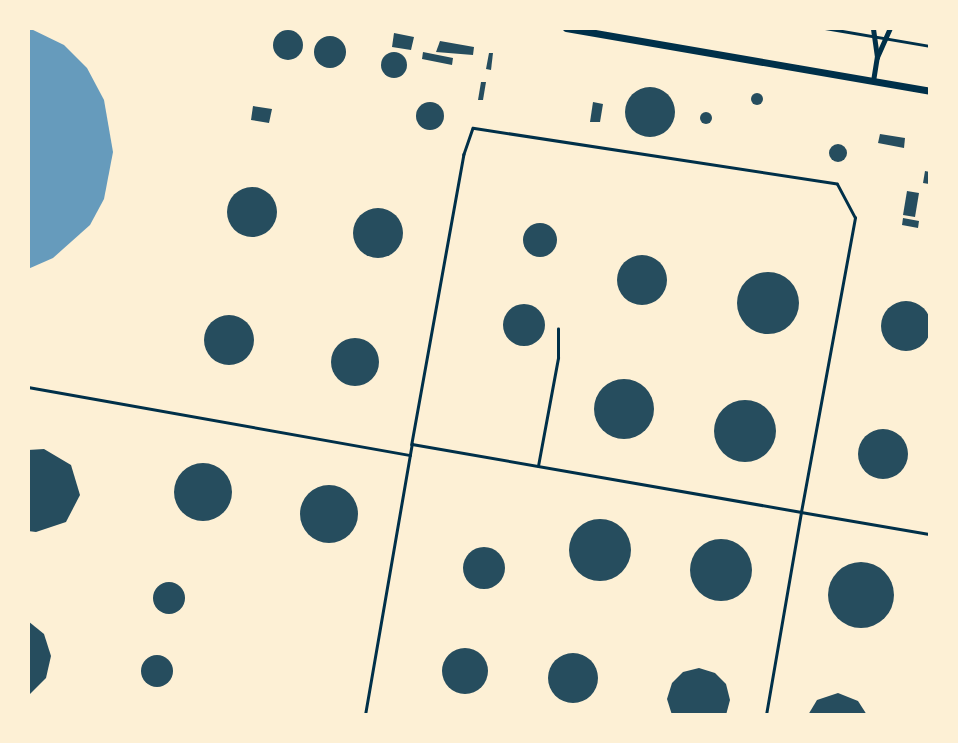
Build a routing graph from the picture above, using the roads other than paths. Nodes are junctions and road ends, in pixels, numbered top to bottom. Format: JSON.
{"nodes":[{"id":1,"x":566,"y":28,"type":"edge"},
{"id":2,"x":825,"y":28,"type":"edge"},
{"id":3,"x":873,"y":28,"type":"edge"},
{"id":4,"x":890,"y":28,"type":"edge"},
{"id":5,"x":615,"y":32,"type":"edge"},
{"id":6,"x":872,"y":36,"type":"junction"},
{"id":7,"x":889,"y":39,"type":"junction"},
{"id":8,"x":930,"y":46,"type":"edge"},
{"id":9,"x":877,"y":57,"type":"junction"},
{"id":10,"x":873,"y":82,"type":"junction"},
{"id":11,"x":930,"y":92,"type":"edge"},
{"id":12,"x":558,"y":329,"type":"dead end"},
{"id":13,"x":28,"y":387,"type":"edge"},
{"id":14,"x":412,"y":444,"type":"junction"},
{"id":15,"x":410,"y":455,"type":"junction"},
{"id":16,"x":538,"y":466,"type":"junction"},
{"id":17,"x":801,"y":512,"type":"junction"},
{"id":18,"x":930,"y":534,"type":"edge"},
{"id":19,"x":365,"y":715,"type":"edge"},
{"id":20,"x":765,"y":715,"type":"edge"}],
"edges":[{"from":1,"to":5,"type":"main road"},
{"from":2,"to":6,"type":"lane"},
{"from":3,"to":6,"type":"street"},
{"from":4,"to":7,"type":"street"},
{"from":5,"to":10,"type":"main road"},
{"from":6,"to":7,"type":"lane"},
{"from":6,"to":9,"type":"street"},
{"from":7,"to":8,"type":"lane"},
{"from":7,"to":9,"type":"street"},
{"from":9,"to":10,"type":"street"},
{"from":10,"to":11,"type":"main road"},
{"from":12,"to":16,"type":"lane"},
{"from":13,"to":15,"type":"lane"},
{"from":14,"to":15,"type":"lane"},
{"from":14,"to":16,"type":"lane"},
{"from":14,"to":17,"type":"lane"},
{"from":15,"to":19,"type":"lane"},
{"from":16,"to":17,"type":"lane"},
{"from":17,"to":18,"type":"lane"},
{"from":17,"to":20,"type":"lane"}]}
